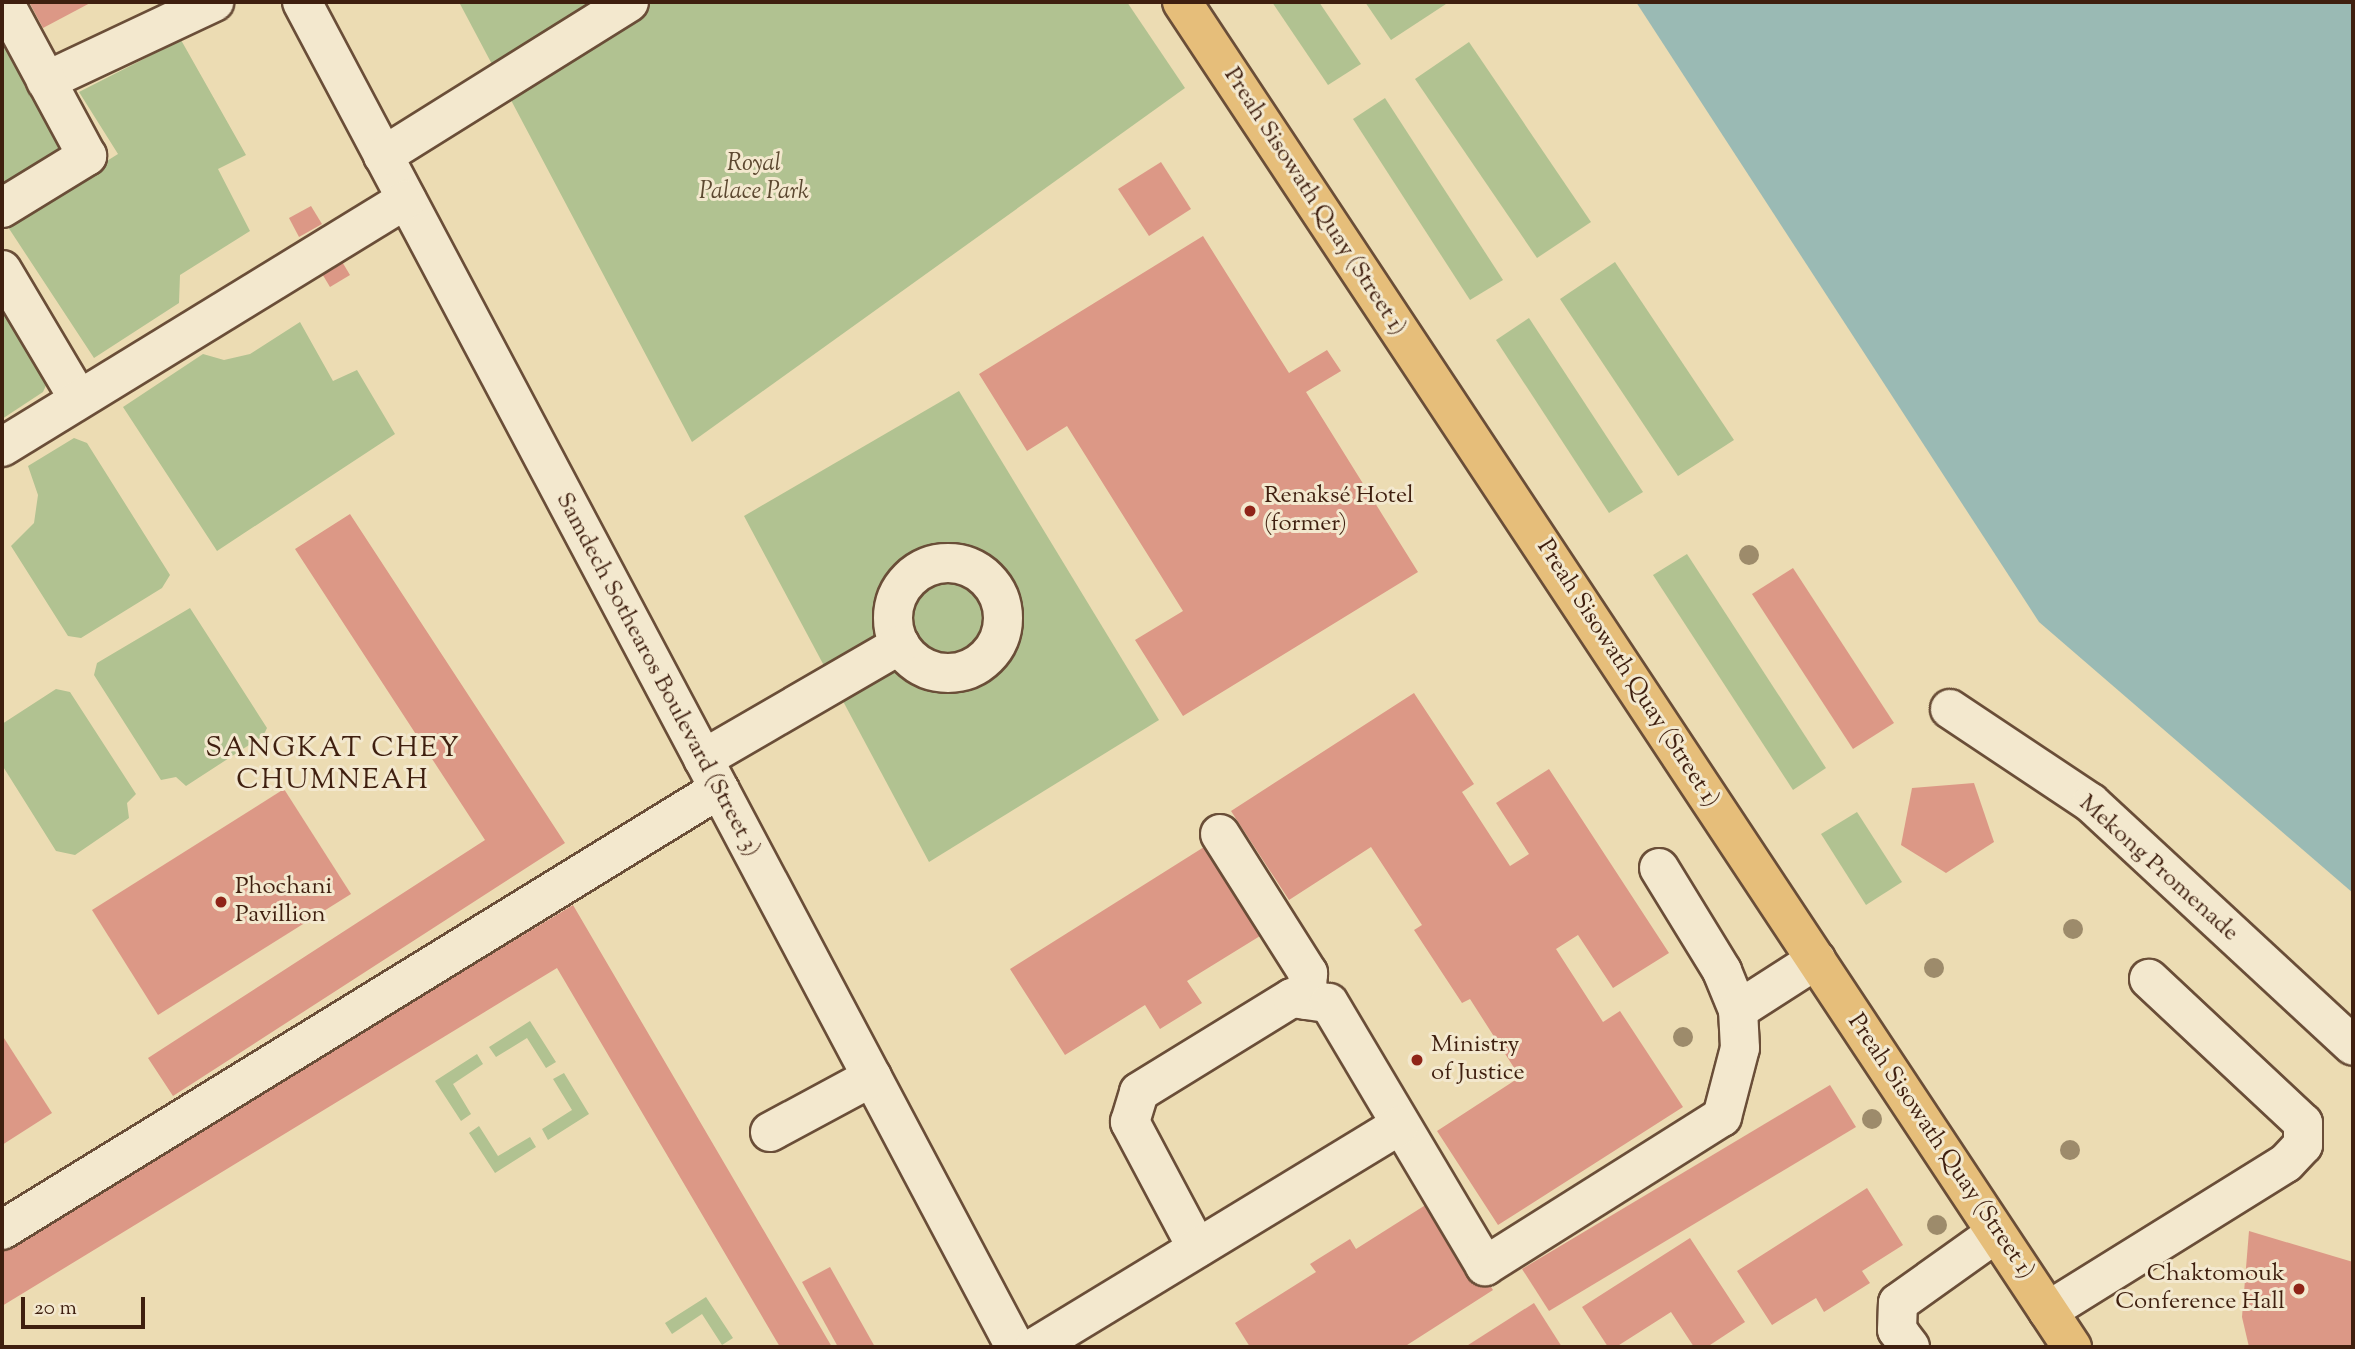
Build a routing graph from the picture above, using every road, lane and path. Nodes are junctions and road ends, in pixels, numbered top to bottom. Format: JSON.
{"nodes":[{"id":1,"x":4,"y":2,"type":"edge"},
{"id":2,"x":214,"y":2,"type":"edge"},
{"id":3,"x":302,"y":2,"type":"edge"},
{"id":4,"x":629,"y":2,"type":"edge"},
{"id":5,"x":1182,"y":2,"type":"edge"},
{"id":6,"x":46,"y":80,"type":"junction"},
{"id":7,"x":383,"y":156,"type":"junction"},
{"id":8,"x":406,"y":199,"type":"junction"},
{"id":9,"x":2,"y":208,"type":"edge"},
{"id":10,"x":2,"y":270,"type":"edge"},
{"id":11,"x":78,"y":398,"type":"junction"},
{"id":12,"x":2,"y":447,"type":"edge"},
{"id":13,"x":900,"y":645,"type":"dead end"},
{"id":14,"x":1950,"y":709,"type":"dead end"},
{"id":15,"x":711,"y":774,"type":"junction"},
{"id":16,"x":1220,"y":834,"type":"dead end"},
{"id":17,"x":1659,"y":868,"type":"dead end"},
{"id":18,"x":1816,"y":960,"type":"junction"},
{"id":19,"x":2149,"y":979,"type":"dead end"},
{"id":20,"x":1306,"y":1000,"type":"junction"},
{"id":21,"x":1738,"y":1010,"type":"junction"},
{"id":22,"x":2353,"y":1045,"type":"edge"},
{"id":23,"x":872,"y":1077,"type":"junction"},
{"id":24,"x":1399,"y":1126,"type":"junction"},
{"id":25,"x":770,"y":1132,"type":"dead end"},
{"id":26,"x":2,"y":1230,"type":"edge"},
{"id":27,"x":1996,"y":1233,"type":"junction"},
{"id":28,"x":1198,"y":1248,"type":"junction"},
{"id":29,"x":2048,"y":1311,"type":"junction"},
{"id":30,"x":1015,"y":1347,"type":"edge"},
{"id":31,"x":1035,"y":1347,"type":"edge"},
{"id":32,"x":1910,"y":1347,"type":"edge"},
{"id":33,"x":2072,"y":1347,"type":"edge"}],
"edges":[{"from":1,"to":6,"type":"street"},
{"from":2,"to":6,"type":"street"},
{"from":3,"to":7,"type":"street","name":"Samdech Sothearos Boulevard (Street 3)"},
{"from":4,"to":7,"type":"street"},
{"from":5,"to":18,"type":"main road","name":"Preah Sisowath Quay (Street 1)"},
{"from":6,"to":9,"type":"street"},
{"from":7,"to":8,"type":"street","name":"Samdech Sothearos Boulevard (Street 3)"},
{"from":8,"to":11,"type":"street"},
{"from":8,"to":15,"type":"street","name":"Samdech Sothearos Boulevard (Street 3)"},
{"from":10,"to":11,"type":"street"},
{"from":11,"to":12,"type":"street"},
{"from":13,"to":15,"type":"street"},
{"from":14,"to":22,"type":"street","name":"Mekong Promenade"},
{"from":15,"to":23,"type":"street","name":"Samdech Sothearos Boulevard (Street 3)"},
{"from":15,"to":26,"type":"street"},
{"from":16,"to":20,"type":"street"},
{"from":17,"to":21,"type":"street"},
{"from":18,"to":21,"type":"street"},
{"from":18,"to":27,"type":"main road","name":"Preah Sisowath Quay (Street 1)"},
{"from":19,"to":29,"type":"street"},
{"from":20,"to":24,"type":"street"},
{"from":20,"to":28,"type":"street"},
{"from":21,"to":24,"type":"street"},
{"from":23,"to":25,"type":"street"},
{"from":23,"to":30,"type":"street","name":"Samdech Sothearos Boulevard (Street 3)"},
{"from":24,"to":28,"type":"street"},
{"from":27,"to":29,"type":"main road","name":"Preah Sisowath Quay (Street 1)"},
{"from":27,"to":32,"type":"street"},
{"from":28,"to":31,"type":"street"},
{"from":29,"to":33,"type":"main road","name":"Preah Sisowath Quay (Street 1)"}]}
